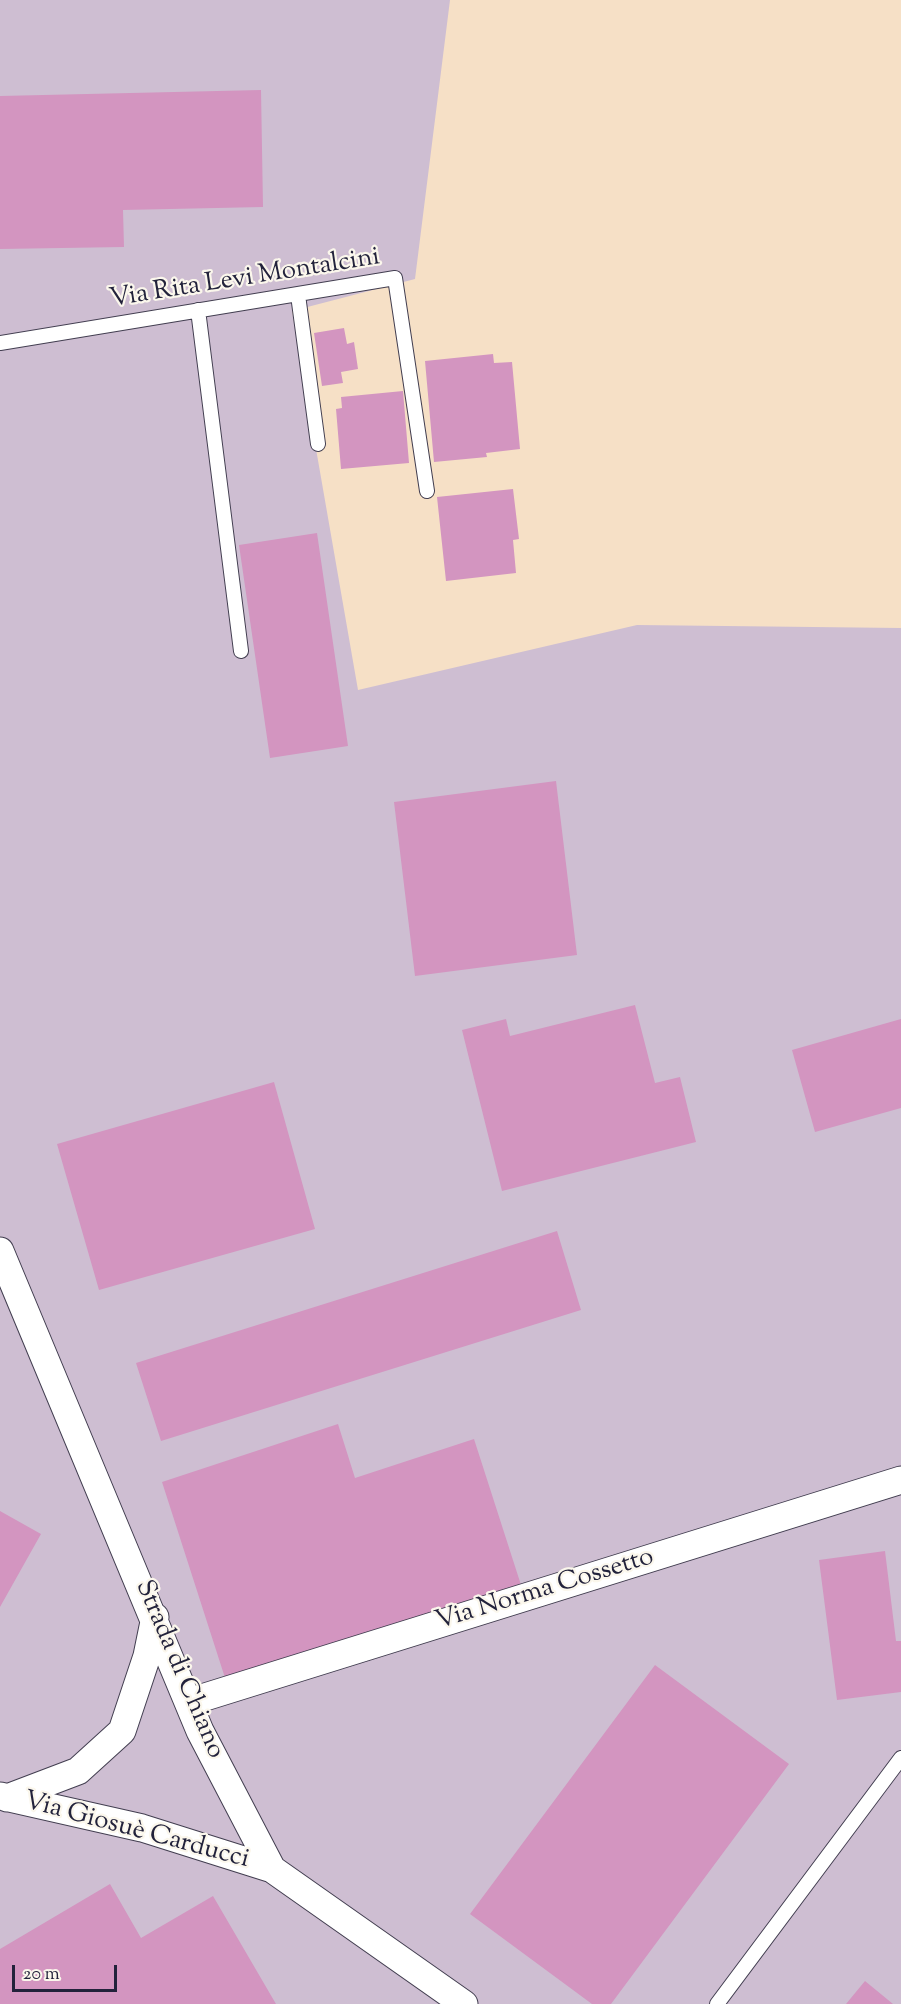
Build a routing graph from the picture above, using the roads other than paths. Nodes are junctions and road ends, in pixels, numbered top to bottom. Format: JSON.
{"nodes":[{"id":1,"x":298,"y":294,"type":"junction"},
{"id":2,"x":198,"y":310,"type":"junction"},
{"id":3,"x":0,"y":343,"type":"edge"},
{"id":4,"x":318,"y":444,"type":"dead end"},
{"id":5,"x":427,"y":491,"type":"dead end"},
{"id":6,"x":241,"y":651,"type":"dead end"},
{"id":7,"x":0,"y":1251,"type":"edge"},
{"id":8,"x":901,"y":1480,"type":"edge"},
{"id":9,"x":155,"y":1617,"type":"junction"},
{"id":10,"x":189,"y":1702,"type":"junction"},
{"id":11,"x":901,"y":1758,"type":"edge"},
{"id":12,"x":4,"y":1797,"type":"edge"},
{"id":13,"x":272,"y":1869,"type":"junction"},
{"id":14,"x":464,"y":2004,"type":"edge"},
{"id":15,"x":717,"y":2004,"type":"edge"}],
"edges":[{"from":1,"to":2,"type":"lane","name":"Via Rita Levi Montalcini"},
{"from":1,"to":4,"type":"lane"},
{"from":1,"to":5,"type":"lane","name":"Via Rita Levi Montalcini"},
{"from":2,"to":3,"type":"lane","name":"Via Rita Levi Montalcini"},
{"from":2,"to":6,"type":"lane"},
{"from":7,"to":9,"type":"street","name":"Strada di Chiano"},
{"from":8,"to":10,"type":"street","name":"Via Norma Cossetto"},
{"from":9,"to":10,"type":"street","name":"Strada di Chiano"},
{"from":9,"to":12,"type":"street"},
{"from":10,"to":13,"type":"street","name":"Strada di Chiano"},
{"from":11,"to":15,"type":"lane"},
{"from":12,"to":13,"type":"street","name":"Via Giosuè Carducci"},
{"from":13,"to":14,"type":"street","name":"Strada di Chiano"}]}
